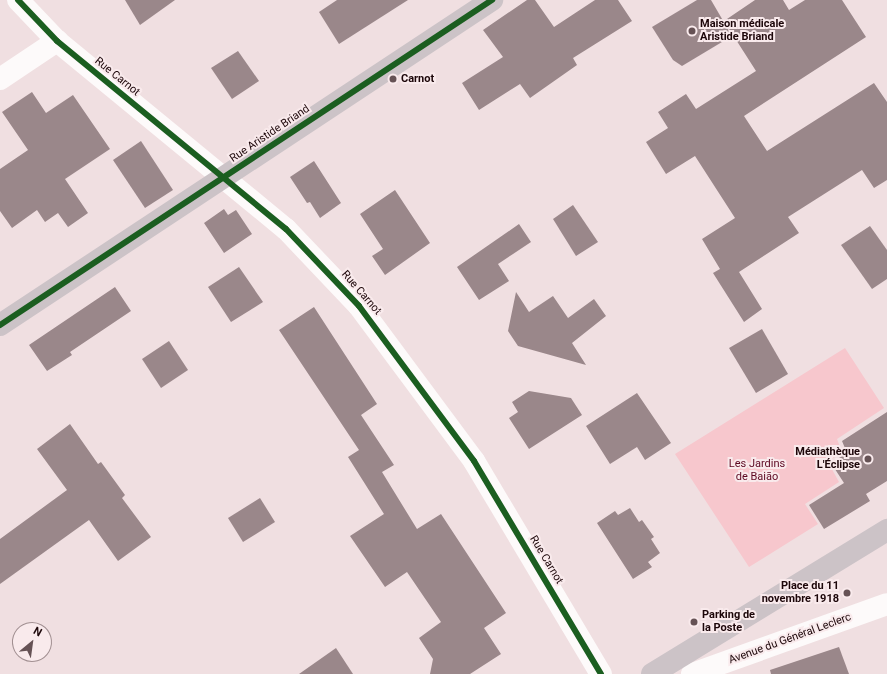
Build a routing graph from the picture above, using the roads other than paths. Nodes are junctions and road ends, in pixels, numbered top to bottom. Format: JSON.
{"nodes":[{"id":1,"x":18,"y":0,"type":"edge"},
{"id":2,"x":492,"y":0,"type":"edge"},
{"id":3,"x":57,"y":41,"type":"junction"},
{"id":4,"x":0,"y":80,"type":"edge"},
{"id":5,"x":223,"y":177,"type":"junction"},
{"id":6,"x":0,"y":325,"type":"edge"},
{"id":7,"x":887,"y":530,"type":"edge"},
{"id":8,"x":887,"y":604,"type":"edge"},
{"id":9,"x":601,"y":674,"type":"edge"},
{"id":10,"x":652,"y":674,"type":"edge"},
{"id":11,"x":692,"y":674,"type":"edge"}],
"edges":[{"from":1,"to":3,"type":"street","name":"Rue Carnot"},
{"from":2,"to":5,"type":"street","name":"Rue Aristide Briand"},
{"from":3,"to":4,"type":"street"},
{"from":3,"to":5,"type":"street","name":"Rue Carnot"},
{"from":5,"to":6,"type":"street","name":"Rue Aristide Briand"},
{"from":5,"to":9,"type":"street","name":"Rue Carnot"},
{"from":7,"to":10,"type":"street"},
{"from":8,"to":11,"type":"street","name":"Avenue du Général Leclerc"}]}
